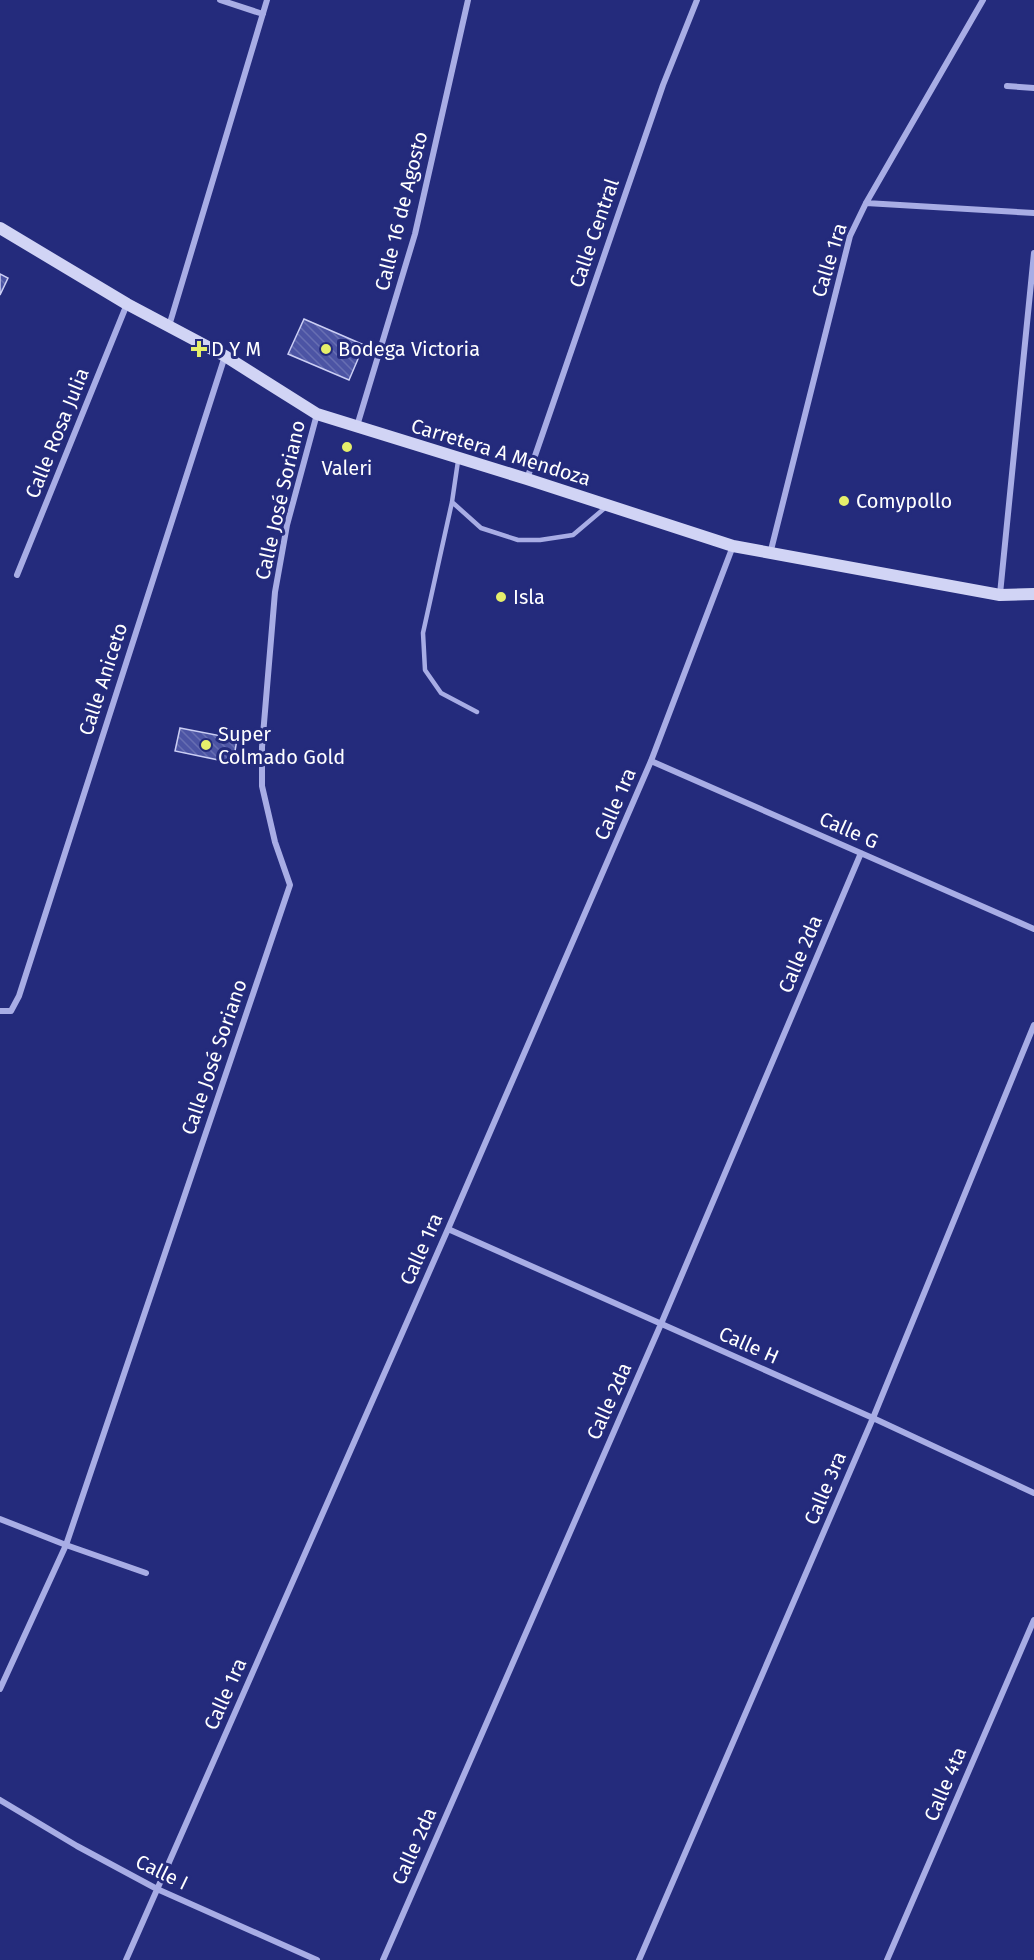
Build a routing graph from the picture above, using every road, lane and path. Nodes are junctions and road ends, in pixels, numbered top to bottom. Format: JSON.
{"nodes":[{"id":1,"x":220,"y":0,"type":"edge"},
{"id":2,"x":267,"y":0,"type":"edge"},
{"id":3,"x":468,"y":0,"type":"edge"},
{"id":4,"x":697,"y":0,"type":"edge"},
{"id":5,"x":983,"y":0,"type":"edge"},
{"id":6,"x":263,"y":14,"type":"junction"},
{"id":7,"x":1007,"y":86,"type":"dead end"},
{"id":8,"x":1034,"y":88,"type":"edge"},
{"id":9,"x":866,"y":203,"type":"junction"},
{"id":10,"x":1034,"y":213,"type":"edge"},
{"id":11,"x":0,"y":228,"type":"edge"},
{"id":12,"x":1034,"y":253,"type":"edge"},
{"id":13,"x":127,"y":304,"type":"junction"},
{"id":14,"x":169,"y":326,"type":"junction"},
{"id":15,"x":225,"y":356,"type":"junction"},
{"id":16,"x":317,"y":414,"type":"junction"},
{"id":17,"x":356,"y":428,"type":"junction"},
{"id":18,"x":459,"y":459,"type":"junction"},
{"id":19,"x":527,"y":479,"type":"junction"},
{"id":20,"x":452,"y":502,"type":"junction"},
{"id":21,"x":608,"y":506,"type":"junction"},
{"id":22,"x":733,"y":546,"type":"junction"},
{"id":23,"x":770,"y":554,"type":"junction"},
{"id":24,"x":17,"y":575,"type":"dead end"},
{"id":25,"x":1034,"y":594,"type":"edge"},
{"id":26,"x":1000,"y":595,"type":"junction"},
{"id":27,"x":477,"y":712,"type":"dead end"},
{"id":28,"x":651,"y":761,"type":"junction"},
{"id":29,"x":861,"y":853,"type":"junction"},
{"id":30,"x":1034,"y":929,"type":"edge"},
{"id":31,"x":0,"y":1011,"type":"edge"},
{"id":32,"x":1034,"y":1025,"type":"edge"},
{"id":33,"x":448,"y":1229,"type":"junction"},
{"id":34,"x":661,"y":1324,"type":"junction"},
{"id":35,"x":873,"y":1418,"type":"junction"},
{"id":36,"x":1034,"y":1493,"type":"edge"},
{"id":37,"x":0,"y":1519,"type":"edge"},
{"id":38,"x":66,"y":1545,"type":"junction"},
{"id":39,"x":146,"y":1573,"type":"dead end"},
{"id":40,"x":1034,"y":1620,"type":"edge"},
{"id":41,"x":0,"y":1689,"type":"edge"},
{"id":42,"x":0,"y":1800,"type":"edge"},
{"id":43,"x":157,"y":1889,"type":"junction"},
{"id":44,"x":126,"y":1960,"type":"edge"},
{"id":45,"x":317,"y":1960,"type":"edge"},
{"id":46,"x":383,"y":1960,"type":"edge"},
{"id":47,"x":639,"y":1960,"type":"edge"},
{"id":48,"x":887,"y":1960,"type":"edge"}],
"edges":[{"from":1,"to":6,"type":"street"},
{"from":2,"to":6,"type":"street"},
{"from":3,"to":17,"type":"street","name":"Calle 16 de Agosto"},
{"from":4,"to":19,"type":"street","name":"Calle Central"},
{"from":5,"to":9,"type":"street","name":"Calle 1ra"},
{"from":6,"to":14,"type":"street"},
{"from":7,"to":8,"type":"street"},
{"from":9,"to":10,"type":"street"},
{"from":9,"to":23,"type":"street","name":"Calle 1ra"},
{"from":11,"to":13,"type":"street","name":"Carretera A Mendoza"},
{"from":12,"to":26,"type":"street"},
{"from":13,"to":14,"type":"street","name":"Carretera A Mendoza"},
{"from":13,"to":24,"type":"street","name":"Calle Rosa Julia"},
{"from":14,"to":15,"type":"street","name":"Carretera A Mendoza"},
{"from":15,"to":16,"type":"street","name":"Carretera A Mendoza"},
{"from":15,"to":31,"type":"street","name":"Calle Aniceto"},
{"from":16,"to":17,"type":"street","name":"Carretera A Mendoza"},
{"from":16,"to":38,"type":"street","name":"Calle José Soriano"},
{"from":17,"to":18,"type":"street","name":"Carretera A Mendoza"},
{"from":18,"to":19,"type":"street","name":"Carretera A Mendoza"},
{"from":18,"to":20,"type":"lane"},
{"from":19,"to":21,"type":"street","name":"Carretera A Mendoza"},
{"from":20,"to":21,"type":"lane"},
{"from":20,"to":27,"type":"lane"},
{"from":21,"to":22,"type":"street","name":"Carretera A Mendoza"},
{"from":22,"to":23,"type":"street","name":"Carretera A Mendoza"},
{"from":22,"to":28,"type":"street","name":"Calle 1ra"},
{"from":23,"to":26,"type":"street","name":"Carretera A Mendoza"},
{"from":25,"to":26,"type":"street","name":"Carretera A Mendoza"},
{"from":28,"to":29,"type":"street","name":"Calle G"},
{"from":28,"to":33,"type":"street","name":"Calle 1ra"},
{"from":29,"to":30,"type":"street","name":"Calle G"},
{"from":29,"to":34,"type":"street","name":"Calle 2da"},
{"from":32,"to":35,"type":"street","name":"Calle 3ra"},
{"from":33,"to":34,"type":"street","name":"Calle H"},
{"from":33,"to":43,"type":"street","name":"Calle 1ra"},
{"from":34,"to":35,"type":"street","name":"Calle H"},
{"from":34,"to":46,"type":"street","name":"Calle 2da"},
{"from":35,"to":36,"type":"street","name":"Calle H"},
{"from":35,"to":47,"type":"street","name":"Calle 3ra"},
{"from":37,"to":38,"type":"street"},
{"from":38,"to":39,"type":"street"},
{"from":38,"to":41,"type":"street","name":"Calle José Soriano"},
{"from":40,"to":48,"type":"street","name":"Calle 4ta"},
{"from":42,"to":43,"type":"street","name":"Calle I"},
{"from":43,"to":44,"type":"street","name":"Calle 1ra"},
{"from":43,"to":45,"type":"street","name":"Calle I"}]}
